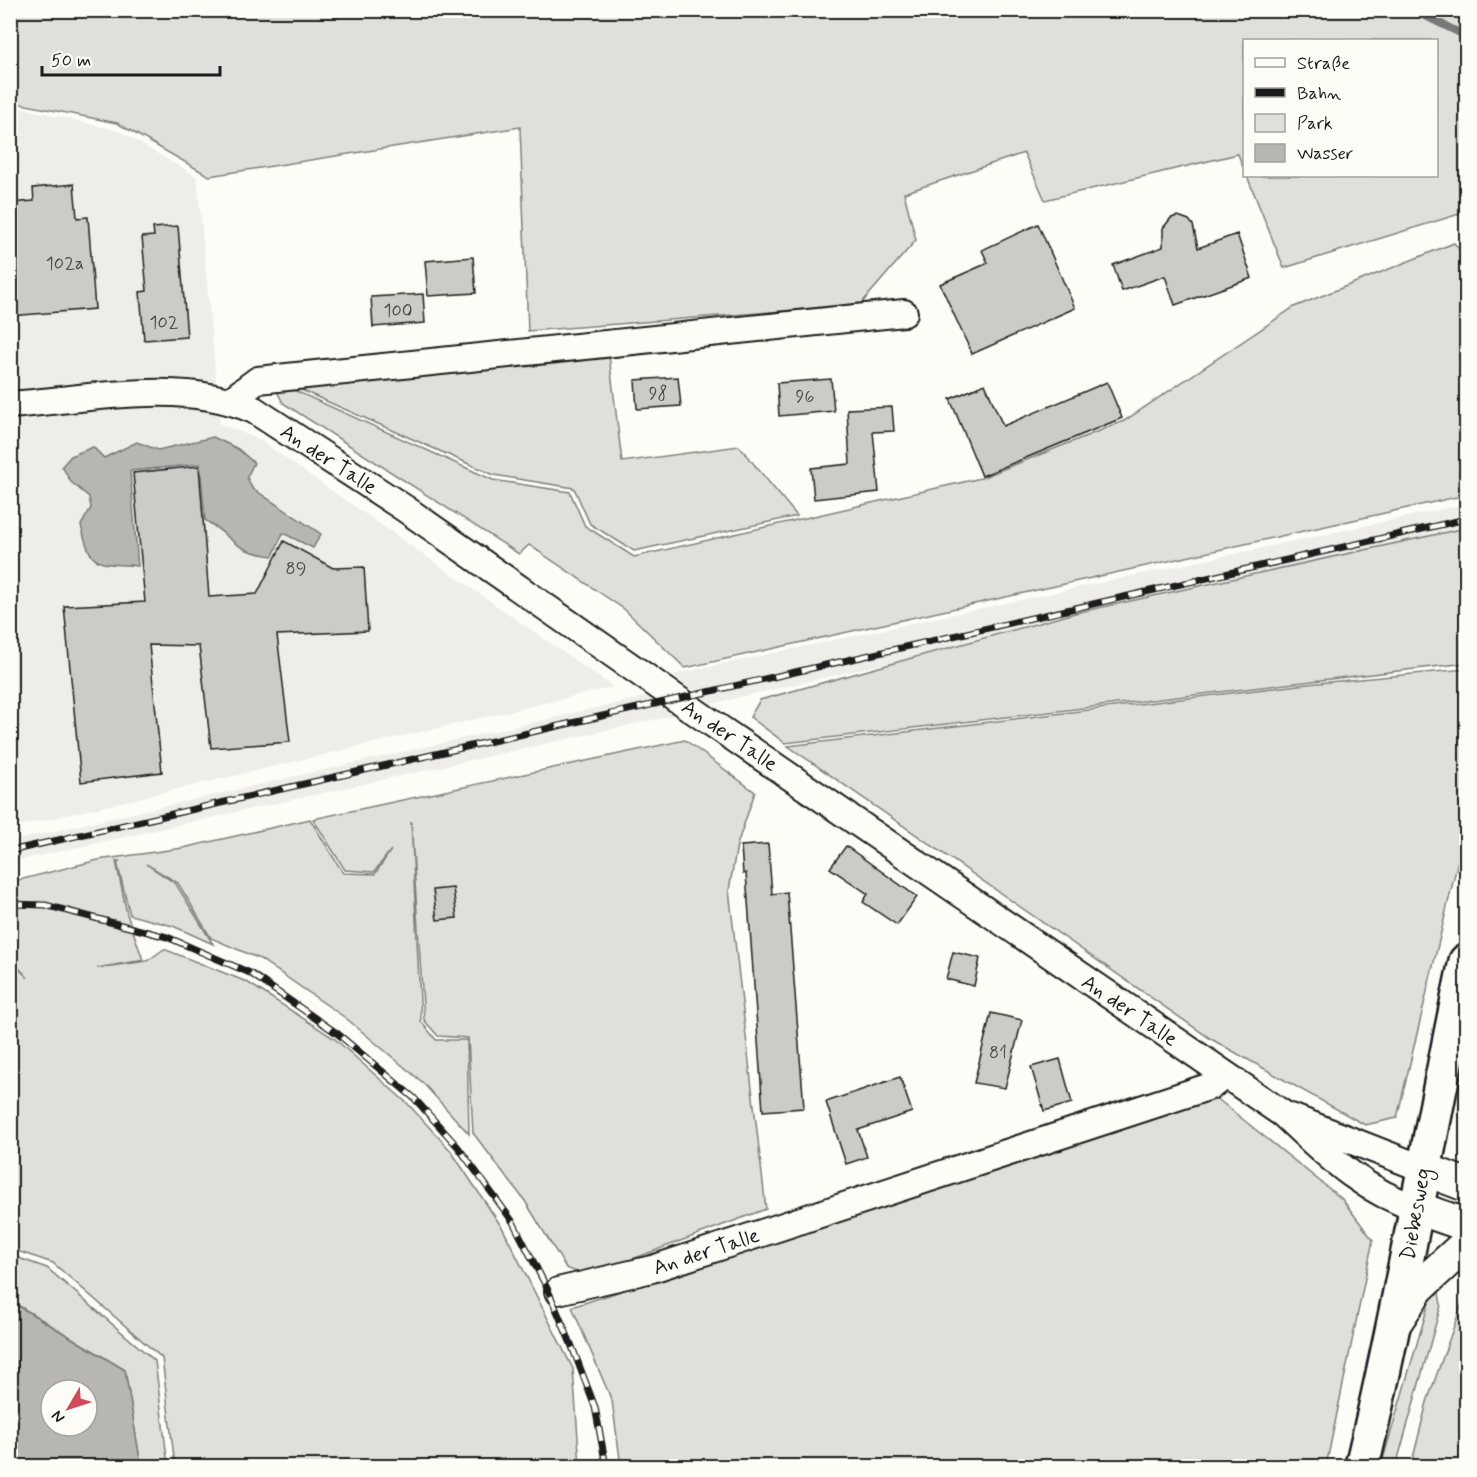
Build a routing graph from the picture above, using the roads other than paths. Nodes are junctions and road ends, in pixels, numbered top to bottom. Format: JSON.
{"nodes":[{"id":1,"x":904,"y":313,"type":"dead end"},
{"id":2,"x":231,"y":400,"type":"junction"},
{"id":3,"x":10,"y":405,"type":"edge"},
{"id":4,"x":1467,"y":961,"type":"edge"},
{"id":5,"x":1225,"y":1075,"type":"junction"},
{"id":6,"x":1283,"y":1114,"type":"junction"},
{"id":7,"x":1424,"y":1169,"type":"junction"},
{"id":8,"x":1467,"y":1185,"type":"edge"},
{"id":9,"x":1417,"y":1208,"type":"junction"},
{"id":10,"x":1467,"y":1225,"type":"edge"},
{"id":11,"x":1467,"y":1244,"type":"edge"},
{"id":12,"x":558,"y":1291,"type":"dead end"},
{"id":13,"x":1395,"y":1323,"type":"junction"},
{"id":14,"x":1362,"y":1467,"type":"edge"}],
"edges":[{"from":1,"to":2,"type":"street"},
{"from":2,"to":3,"type":"street","name":"An der Talle"},
{"from":2,"to":5,"type":"street","name":"An der Talle"},
{"from":4,"to":7,"type":"main road","name":"Diebesweg"},
{"from":5,"to":6,"type":"street","name":"An der Talle"},
{"from":5,"to":12,"type":"street","name":"An der Talle"},
{"from":6,"to":7,"type":"street","name":"An der Talle"},
{"from":6,"to":9,"type":"street","name":"An der Talle"},
{"from":7,"to":8,"type":"street","name":"An der Talle"},
{"from":7,"to":9,"type":"main road","name":"Diebesweg"},
{"from":9,"to":10,"type":"street","name":"An der Talle"},
{"from":9,"to":13,"type":"main road","name":"Diebesweg"},
{"from":11,"to":13,"type":"street"},
{"from":13,"to":14,"type":"main road","name":"Diebesweg"}]}
